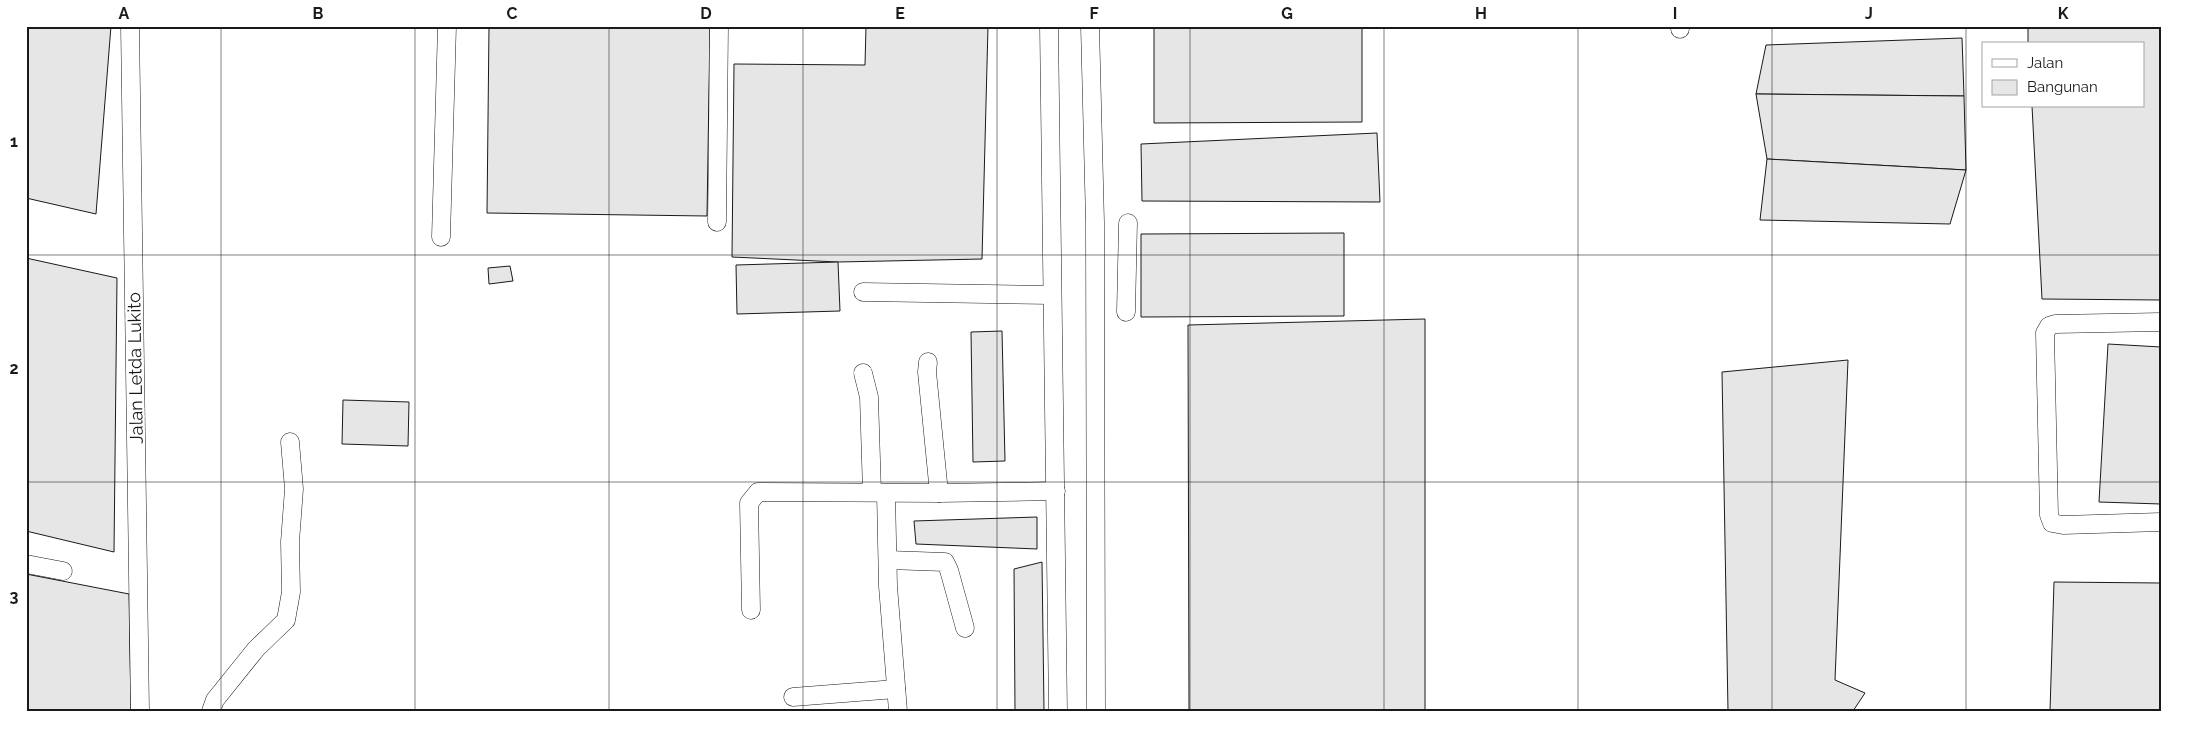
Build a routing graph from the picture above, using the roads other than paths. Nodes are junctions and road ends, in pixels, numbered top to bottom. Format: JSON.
{"nodes":[{"id":1,"x":130,"y":26,"type":"edge"},
{"id":2,"x":447,"y":26,"type":"edge"},
{"id":3,"x":719,"y":26,"type":"edge"},
{"id":4,"x":1049,"y":26,"type":"edge"},
{"id":5,"x":1090,"y":26,"type":"edge"},
{"id":6,"x":717,"y":222,"type":"dead end"},
{"id":7,"x":1128,"y":223,"type":"dead end"},
{"id":8,"x":441,"y":237,"type":"dead end"},
{"id":9,"x":863,"y":292,"type":"dead end"},
{"id":10,"x":1051,"y":295,"type":"junction"},
{"id":11,"x":1126,"y":312,"type":"dead end"},
{"id":12,"x":2161,"y":322,"type":"edge"},
{"id":13,"x":928,"y":362,"type":"dead end"},
{"id":14,"x":863,"y":373,"type":"dead end"},
{"id":15,"x":290,"y":442,"type":"dead end"},
{"id":16,"x":1056,"y":491,"type":"junction"},
{"id":17,"x":879,"y":493,"type":"junction"},
{"id":18,"x":938,"y":494,"type":"junction"},
{"id":19,"x":2161,"y":522,"type":"edge"},
{"id":20,"x":888,"y":560,"type":"junction"},
{"id":21,"x":26,"y":564,"type":"edge"},
{"id":22,"x":63,"y":571,"type":"dead end"},
{"id":23,"x":751,"y":610,"type":"dead end"},
{"id":24,"x":965,"y":628,"type":"dead end"},
{"id":25,"x":896,"y":689,"type":"junction"},
{"id":26,"x":793,"y":697,"type":"dead end"},
{"id":27,"x":140,"y":711,"type":"edge"},
{"id":28,"x":211,"y":711,"type":"edge"},
{"id":29,"x":898,"y":711,"type":"edge"},
{"id":30,"x":1058,"y":711,"type":"edge"},
{"id":31,"x":1096,"y":711,"type":"edge"}],
"edges":[{"from":1,"to":27,"type":"street","name":"Jalan Letda Lukito"},
{"from":2,"to":8,"type":"street"},
{"from":3,"to":6,"type":"street"},
{"from":4,"to":10,"type":"street"},
{"from":5,"to":31,"type":"street"},
{"from":7,"to":11,"type":"street"},
{"from":9,"to":10,"type":"street"},
{"from":10,"to":16,"type":"street"},
{"from":12,"to":19,"type":"street"},
{"from":13,"to":18,"type":"street"},
{"from":14,"to":17,"type":"street"},
{"from":15,"to":28,"type":"street"},
{"from":16,"to":18,"type":"street"},
{"from":16,"to":30,"type":"street"},
{"from":17,"to":18,"type":"street"},
{"from":17,"to":20,"type":"street"},
{"from":17,"to":23,"type":"street"},
{"from":20,"to":24,"type":"street"},
{"from":20,"to":25,"type":"street"},
{"from":21,"to":22,"type":"street"},
{"from":25,"to":26,"type":"street"},
{"from":25,"to":29,"type":"street"}]}
